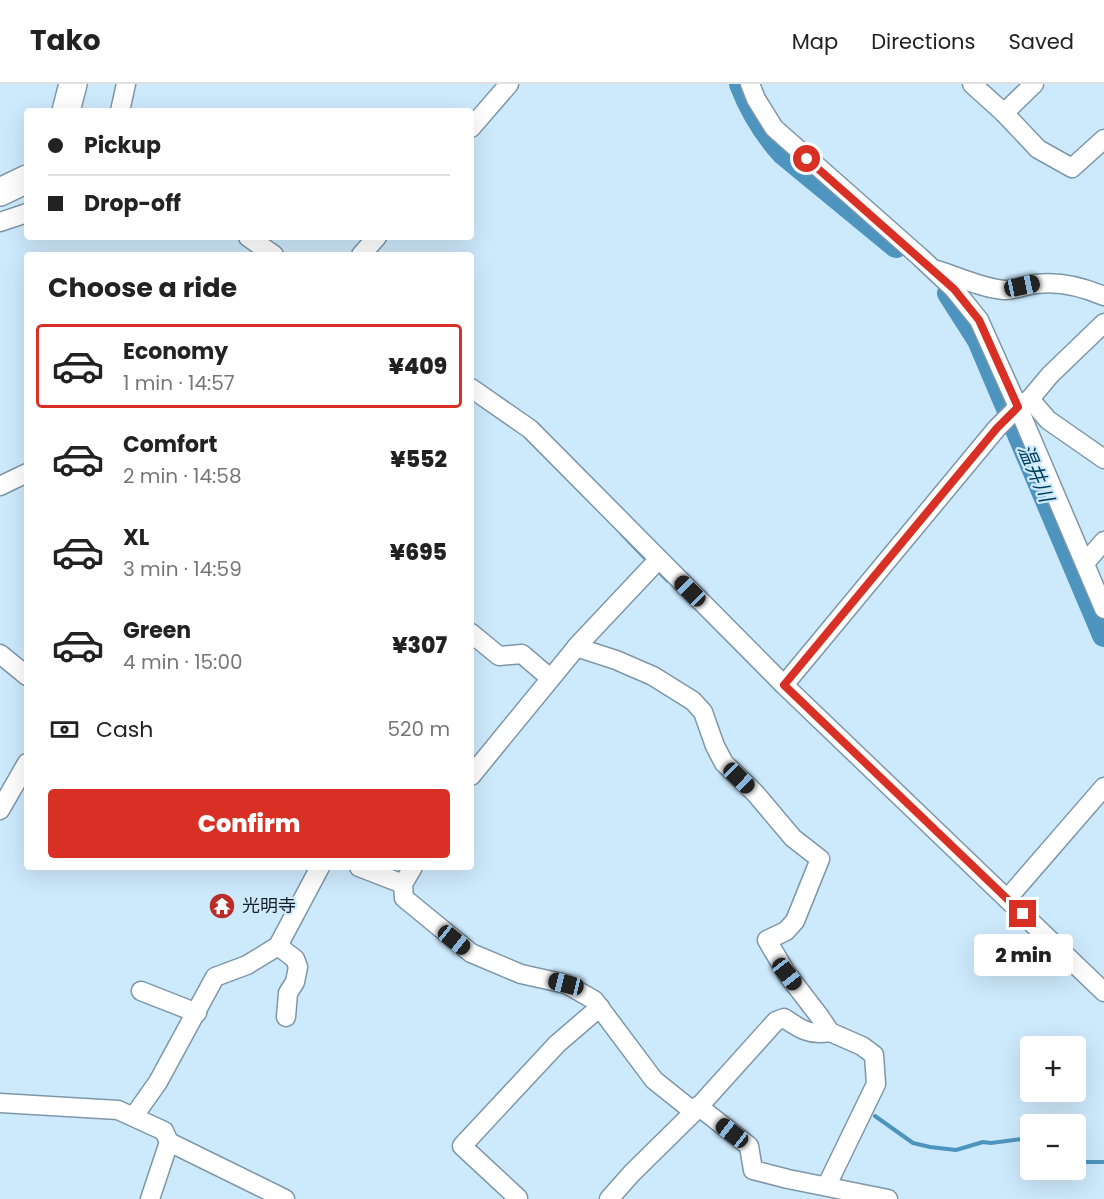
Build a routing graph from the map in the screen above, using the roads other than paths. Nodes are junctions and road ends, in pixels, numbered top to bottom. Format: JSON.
{"nodes":[{"id":1,"x":73,"y":84,"type":"edge"},
{"id":2,"x":87,"y":84,"type":"edge"},
{"id":3,"x":126,"y":84,"type":"edge"},
{"id":4,"x":509,"y":84,"type":"edge"},
{"id":5,"x":750,"y":84,"type":"edge"},
{"id":6,"x":972,"y":84,"type":"edge"},
{"id":7,"x":1034,"y":84,"type":"edge"},
{"id":8,"x":67,"y":108,"type":"edge"},
{"id":9,"x":82,"y":108,"type":"edge"},
{"id":10,"x":121,"y":108,"type":"edge"},
{"id":11,"x":1004,"y":113,"type":"junction"},
{"id":12,"x":474,"y":125,"type":"edge"},
{"id":13,"x":1104,"y":139,"type":"edge"},
{"id":14,"x":24,"y":161,"type":"edge"},
{"id":15,"x":0,"y":172,"type":"edge"},
{"id":16,"x":24,"y":180,"type":"edge"},
{"id":17,"x":0,"y":192,"type":"edge"},
{"id":18,"x":24,"y":214,"type":"edge"},
{"id":19,"x":0,"y":222,"type":"edge"},
{"id":20,"x":252,"y":240,"type":"edge"},
{"id":21,"x":374,"y":240,"type":"edge"},
{"id":22,"x":270,"y":252,"type":"edge"},
{"id":23,"x":364,"y":252,"type":"edge"},
{"id":24,"x":932,"y":268,"type":"junction"},
{"id":25,"x":1104,"y":296,"type":"edge"},
{"id":26,"x":1104,"y":323,"type":"edge"},
{"id":27,"x":474,"y":390,"type":"edge"},
{"id":28,"x":1017,"y":409,"type":"junction"},
{"id":29,"x":1104,"y":459,"type":"edge"},
{"id":30,"x":24,"y":474,"type":"edge"},
{"id":31,"x":0,"y":486,"type":"edge"},
{"id":32,"x":1104,"y":541,"type":"edge"},
{"id":33,"x":658,"y":560,"type":"junction"},
{"id":34,"x":1085,"y":563,"type":"junction"},
{"id":35,"x":1104,"y":609,"type":"edge"},
{"id":36,"x":474,"y":635,"type":"edge"},
{"id":37,"x":576,"y":647,"type":"junction"},
{"id":38,"x":0,"y":654,"type":"edge"},
{"id":39,"x":24,"y":674,"type":"edge"},
{"id":40,"x":550,"y":678,"type":"junction"},
{"id":41,"x":784,"y":685,"type":"junction"},
{"id":42,"x":474,"y":772,"type":"edge"},
{"id":43,"x":21,"y":785,"type":"edge"},
{"id":44,"x":1104,"y":787,"type":"edge"},
{"id":45,"x":0,"y":810,"type":"edge"},
{"id":46,"x":318,"y":870,"type":"edge"},
{"id":47,"x":367,"y":870,"type":"edge"},
{"id":48,"x":411,"y":870,"type":"edge"},
{"id":49,"x":403,"y":884,"type":"junction"},
{"id":50,"x":1007,"y":899,"type":"junction"},
{"id":51,"x":278,"y":946,"type":"junction"},
{"id":52,"x":141,"y":991,"type":"dead end"},
{"id":53,"x":1104,"y":992,"type":"edge"},
{"id":54,"x":600,"y":1007,"type":"junction"},
{"id":55,"x":197,"y":1013,"type":"junction"},
{"id":56,"x":286,"y":1017,"type":"dead end"},
{"id":57,"x":830,"y":1032,"type":"junction"},
{"id":58,"x":0,"y":1103,"type":"edge"},
{"id":59,"x":696,"y":1109,"type":"junction"},
{"id":60,"x":135,"y":1116,"type":"junction"},
{"id":61,"x":169,"y":1142,"type":"junction"},
{"id":62,"x":827,"y":1185,"type":"junction"},
{"id":63,"x":150,"y":1199,"type":"edge"},
{"id":64,"x":285,"y":1199,"type":"edge"},
{"id":65,"x":518,"y":1199,"type":"edge"},
{"id":66,"x":609,"y":1199,"type":"edge"},
{"id":67,"x":888,"y":1199,"type":"edge"}],
"edges":[{"from":1,"to":8,"type":"highway"},
{"from":2,"to":9,"type":"highway"},
{"from":3,"to":10,"type":"street"},
{"from":4,"to":12,"type":"street"},
{"from":5,"to":24,"type":"street"},
{"from":6,"to":11,"type":"street"},
{"from":7,"to":11,"type":"street"},
{"from":11,"to":13,"type":"street"},
{"from":14,"to":15,"type":"highway"},
{"from":16,"to":17,"type":"highway"},
{"from":18,"to":19,"type":"street"},
{"from":20,"to":22,"type":"street"},
{"from":21,"to":23,"type":"street"},
{"from":24,"to":25,"type":"street"},
{"from":24,"to":28,"type":"street"},
{"from":26,"to":28,"type":"street"},
{"from":27,"to":33,"type":"street"},
{"from":28,"to":29,"type":"street"},
{"from":28,"to":34,"type":"street"},
{"from":28,"to":41,"type":"street"},
{"from":30,"to":31,"type":"street"},
{"from":32,"to":34,"type":"street"},
{"from":33,"to":37,"type":"street"},
{"from":33,"to":41,"type":"street"},
{"from":34,"to":35,"type":"street"},
{"from":36,"to":40,"type":"street"},
{"from":37,"to":40,"type":"street"},
{"from":37,"to":57,"type":"street"},
{"from":38,"to":39,"type":"street"},
{"from":40,"to":42,"type":"street"},
{"from":41,"to":50,"type":"street"},
{"from":43,"to":45,"type":"street"},
{"from":44,"to":50,"type":"street"},
{"from":46,"to":51,"type":"street"},
{"from":47,"to":49,"type":"street"},
{"from":48,"to":49,"type":"street"},
{"from":49,"to":54,"type":"street"},
{"from":50,"to":53,"type":"street"},
{"from":51,"to":55,"type":"street"},
{"from":51,"to":56,"type":"street"},
{"from":52,"to":55,"type":"street"},
{"from":54,"to":59,"type":"street"},
{"from":54,"to":65,"type":"street"},
{"from":55,"to":60,"type":"street"},
{"from":57,"to":59,"type":"street"},
{"from":57,"to":62,"type":"street"},
{"from":58,"to":60,"type":"street"},
{"from":59,"to":62,"type":"street"},
{"from":59,"to":66,"type":"street"},
{"from":60,"to":61,"type":"street"},
{"from":61,"to":63,"type":"street"},
{"from":61,"to":64,"type":"street"},
{"from":62,"to":67,"type":"street"}]}
